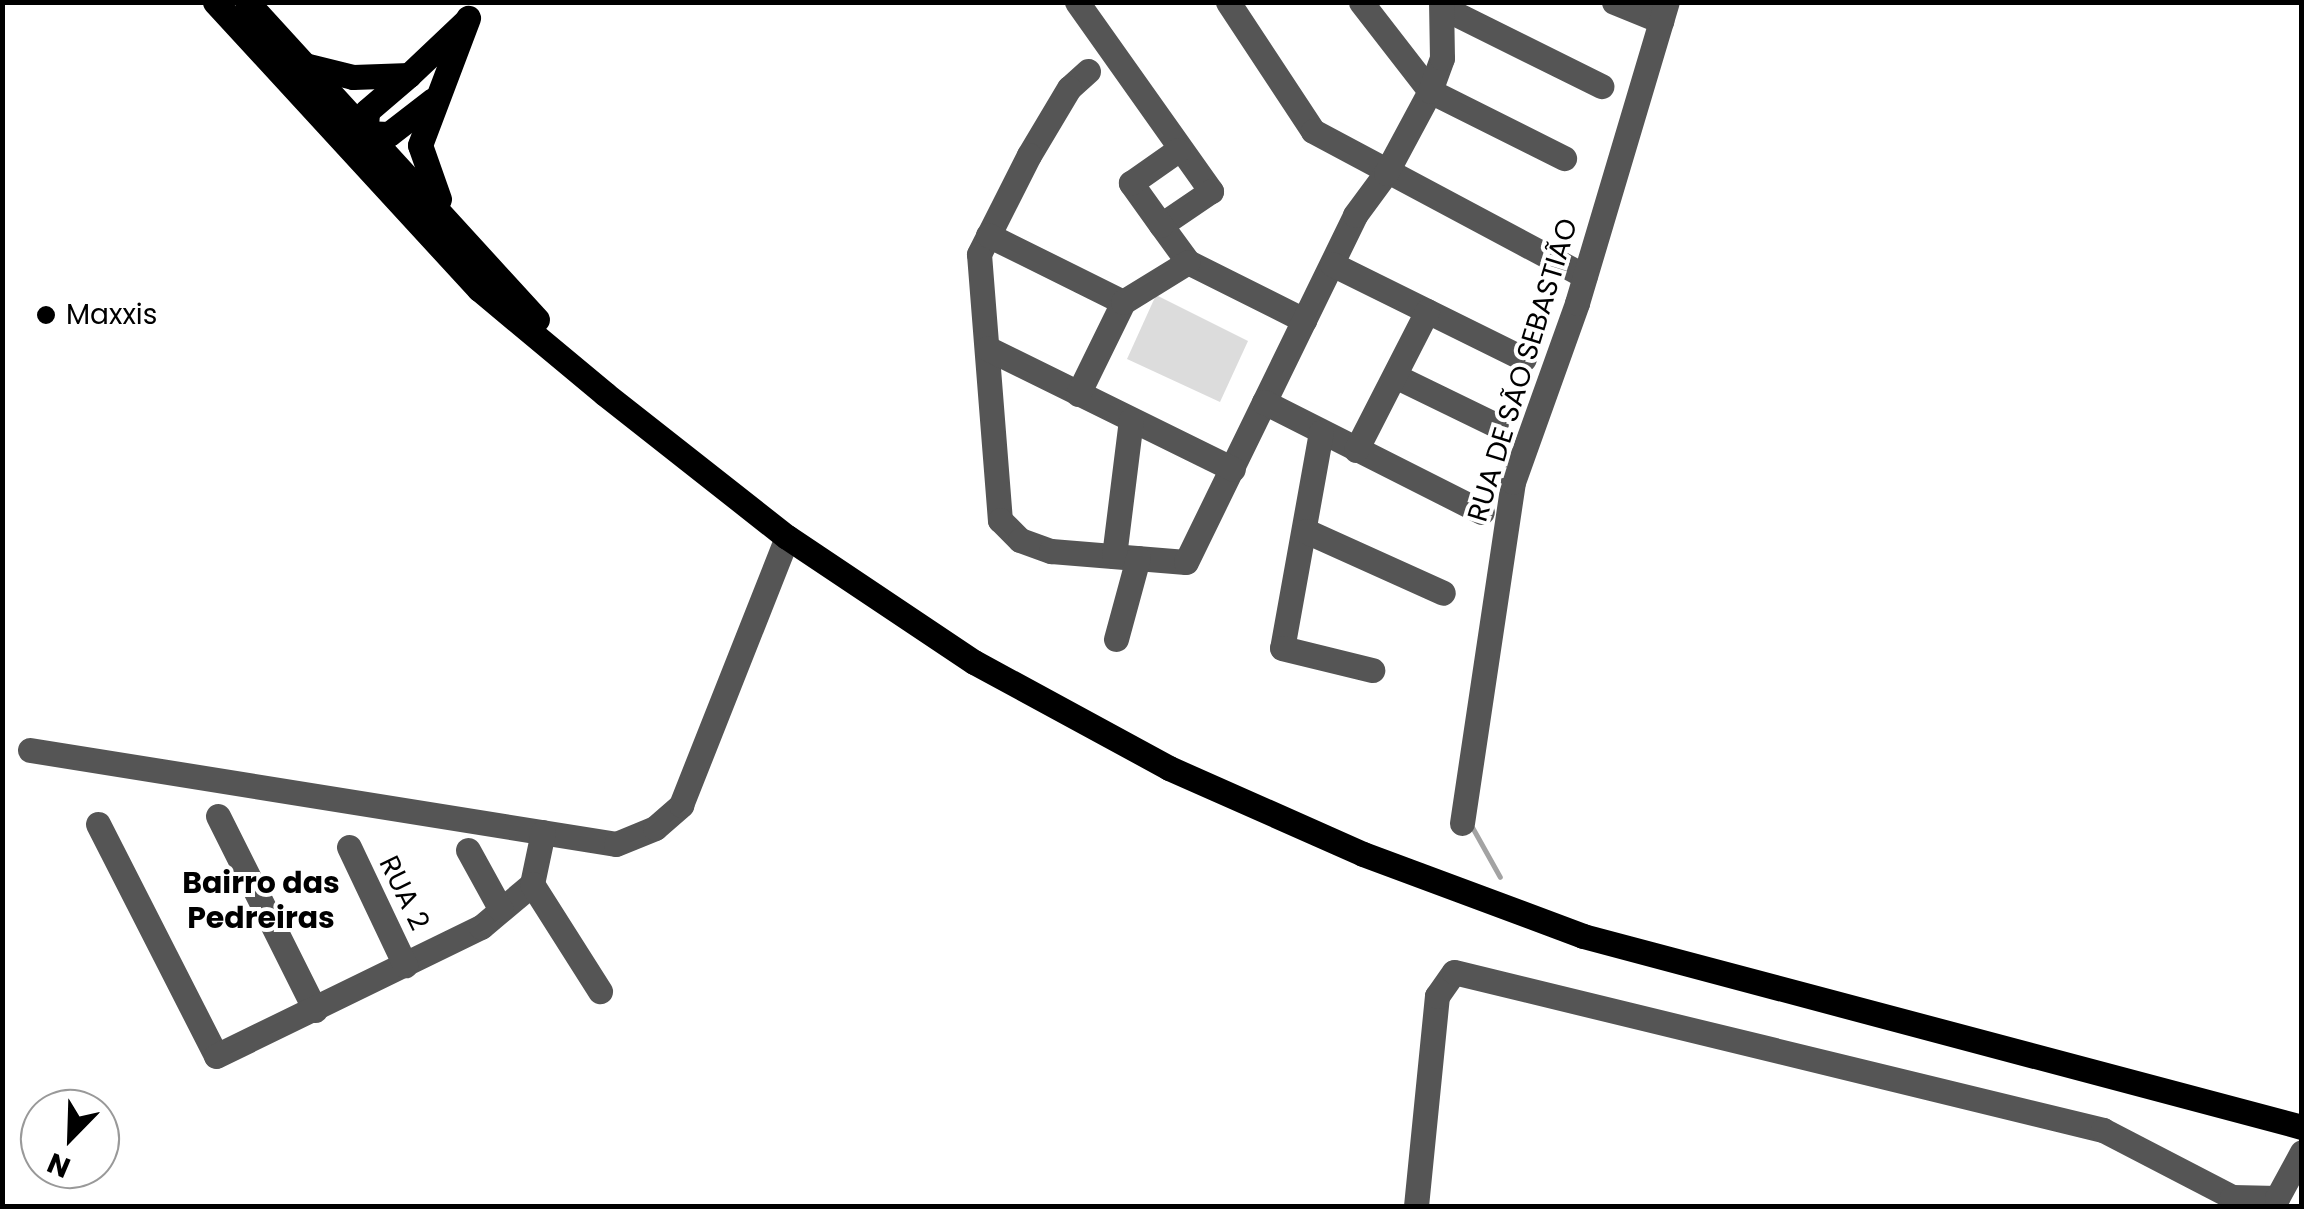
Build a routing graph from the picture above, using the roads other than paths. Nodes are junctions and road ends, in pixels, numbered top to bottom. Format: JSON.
{"nodes":[{"id":1,"x":215,"y":2,"type":"edge"},
{"id":2,"x":248,"y":2,"type":"edge"},
{"id":3,"x":1077,"y":2,"type":"edge"},
{"id":4,"x":1228,"y":2,"type":"edge"},
{"id":5,"x":1360,"y":2,"type":"edge"},
{"id":6,"x":1615,"y":3,"type":"edge"},
{"id":7,"x":1441,"y":5,"type":"edge"},
{"id":8,"x":466,"y":10,"type":"edge"},
{"id":9,"x":1664,"y":12,"type":"edge"},
{"id":10,"x":1096,"y":34,"type":"junction"},
{"id":11,"x":304,"y":65,"type":"junction"},
{"id":12,"x":1088,"y":71,"type":"junction"},
{"id":13,"x":1125,"y":72,"type":"junction"},
{"id":14,"x":408,"y":75,"type":"junction"},
{"id":15,"x":1600,"y":86,"type":"dead end"},
{"id":16,"x":1430,"y":91,"type":"junction"},
{"id":17,"x":302,"y":97,"type":"junction"},
{"id":18,"x":433,"y":100,"type":"junction"},
{"id":19,"x":368,"y":132,"type":"junction"},
{"id":20,"x":1178,"y":150,"type":"junction"},
{"id":21,"x":1564,"y":158,"type":"dead end"},
{"id":22,"x":358,"y":162,"type":"junction"},
{"id":23,"x":1386,"y":173,"type":"junction"},
{"id":24,"x":1160,"y":224,"type":"junction"},
{"id":25,"x":458,"y":233,"type":"junction"},
{"id":26,"x":988,"y":235,"type":"junction"},
{"id":27,"x":1188,"y":262,"type":"junction"},
{"id":28,"x":1332,"y":264,"type":"junction"},
{"id":29,"x":1584,"y":276,"type":"junction"},
{"id":30,"x":1123,"y":302,"type":"junction"},
{"id":31,"x":1427,"y":311,"type":"junction"},
{"id":32,"x":1304,"y":320,"type":"junction"},
{"id":33,"x":986,"y":348,"type":"junction"},
{"id":34,"x":1524,"y":359,"type":"dead end"},
{"id":35,"x":1395,"y":376,"type":"junction"},
{"id":36,"x":605,"y":394,"type":"junction"},
{"id":37,"x":1078,"y":394,"type":"junction"},
{"id":38,"x":1264,"y":402,"type":"junction"},
{"id":39,"x":1131,"y":420,"type":"junction"},
{"id":40,"x":1496,"y":425,"type":"dead end"},
{"id":41,"x":1321,"y":432,"type":"junction"},
{"id":42,"x":1356,"y":450,"type":"junction"},
{"id":43,"x":1233,"y":469,"type":"junction"},
{"id":44,"x":1482,"y":512,"type":"dead end"},
{"id":45,"x":1306,"y":531,"type":"junction"},
{"id":46,"x":787,"y":537,"type":"junction"},
{"id":47,"x":1126,"y":557,"type":"junction"},
{"id":48,"x":1443,"y":592,"type":"dead end"},
{"id":49,"x":1116,"y":639,"type":"dead end"},
{"id":50,"x":1372,"y":670,"type":"dead end"},
{"id":51,"x":30,"y":750,"type":"dead end"},
{"id":52,"x":218,"y":816,"type":"dead end"},
{"id":53,"x":1462,"y":823,"type":"dead end"},
{"id":54,"x":98,"y":824,"type":"dead end"},
{"id":55,"x":542,"y":832,"type":"junction"},
{"id":56,"x":348,"y":847,"type":"dead end"},
{"id":57,"x":468,"y":850,"type":"dead end"},
{"id":58,"x":532,"y":884,"type":"junction"},
{"id":59,"x":501,"y":910,"type":"junction"},
{"id":60,"x":406,"y":965,"type":"junction"},
{"id":61,"x":600,"y":992,"type":"dead end"},
{"id":62,"x":315,"y":1010,"type":"junction"},
{"id":63,"x":2302,"y":1127,"type":"edge"},
{"id":64,"x":2302,"y":1152,"type":"edge"},
{"id":65,"x":1416,"y":1206,"type":"edge"}],
"edges":[{"from":1,"to":17,"type":"main road"},
{"from":2,"to":11,"type":"main road"},
{"from":3,"to":10,"type":"street"},
{"from":4,"to":23,"type":"street"},
{"from":5,"to":16,"type":"street"},
{"from":6,"to":9,"type":"street"},
{"from":7,"to":15,"type":"street"},
{"from":7,"to":16,"type":"street"},
{"from":8,"to":14,"type":"main road"},
{"from":8,"to":18,"type":"main road"},
{"from":9,"to":29,"type":"street","name":"RUA DE SÃO SEBASTIÃO"},
{"from":10,"to":12,"type":"street"},
{"from":10,"to":13,"type":"street"},
{"from":11,"to":14,"type":"main road"},
{"from":11,"to":19,"type":"main road"},
{"from":12,"to":13,"type":"street"},
{"from":12,"to":26,"type":"street"},
{"from":13,"to":20,"type":"street"},
{"from":14,"to":19,"type":"main road"},
{"from":16,"to":21,"type":"street"},
{"from":16,"to":23,"type":"street"},
{"from":17,"to":19,"type":"main road"},
{"from":17,"to":22,"type":"main road"},
{"from":18,"to":19,"type":"main road"},
{"from":18,"to":25,"type":"main road"},
{"from":19,"to":22,"type":"main road"},
{"from":19,"to":25,"type":"main road"},
{"from":20,"to":24,"type":"street"},
{"from":20,"to":24,"type":"street"},
{"from":22,"to":36,"type":"main road"},
{"from":23,"to":28,"type":"street"},
{"from":23,"to":29,"type":"street"},
{"from":24,"to":27,"type":"street"},
{"from":25,"to":36,"type":"main road"},
{"from":26,"to":30,"type":"street"},
{"from":26,"to":33,"type":"street"},
{"from":27,"to":30,"type":"street"},
{"from":27,"to":32,"type":"street"},
{"from":28,"to":31,"type":"street"},
{"from":28,"to":32,"type":"street"},
{"from":29,"to":53,"type":"street","name":"RUA DE SÃO SEBASTIÃO"},
{"from":30,"to":37,"type":"street"},
{"from":31,"to":34,"type":"street"},
{"from":31,"to":35,"type":"street"},
{"from":32,"to":38,"type":"street"},
{"from":33,"to":37,"type":"street"},
{"from":33,"to":47,"type":"street"},
{"from":35,"to":40,"type":"street"},
{"from":35,"to":42,"type":"street"},
{"from":36,"to":46,"type":"main road"},
{"from":37,"to":39,"type":"street"},
{"from":38,"to":41,"type":"street"},
{"from":38,"to":43,"type":"street"},
{"from":39,"to":43,"type":"street"},
{"from":39,"to":47,"type":"street"},
{"from":41,"to":42,"type":"street"},
{"from":41,"to":45,"type":"street"},
{"from":42,"to":44,"type":"street"},
{"from":43,"to":47,"type":"street"},
{"from":45,"to":48,"type":"street"},
{"from":45,"to":50,"type":"street"},
{"from":46,"to":55,"type":"street"},
{"from":46,"to":63,"type":"main road"},
{"from":47,"to":49,"type":"street"},
{"from":51,"to":55,"type":"street"},
{"from":52,"to":62,"type":"street"},
{"from":54,"to":62,"type":"street"},
{"from":55,"to":58,"type":"street"},
{"from":56,"to":60,"type":"street","name":"RUA 2"},
{"from":57,"to":59,"type":"street"},
{"from":58,"to":59,"type":"street"},
{"from":58,"to":61,"type":"street"},
{"from":59,"to":60,"type":"street"},
{"from":60,"to":62,"type":"street"},
{"from":64,"to":65,"type":"street"}]}
